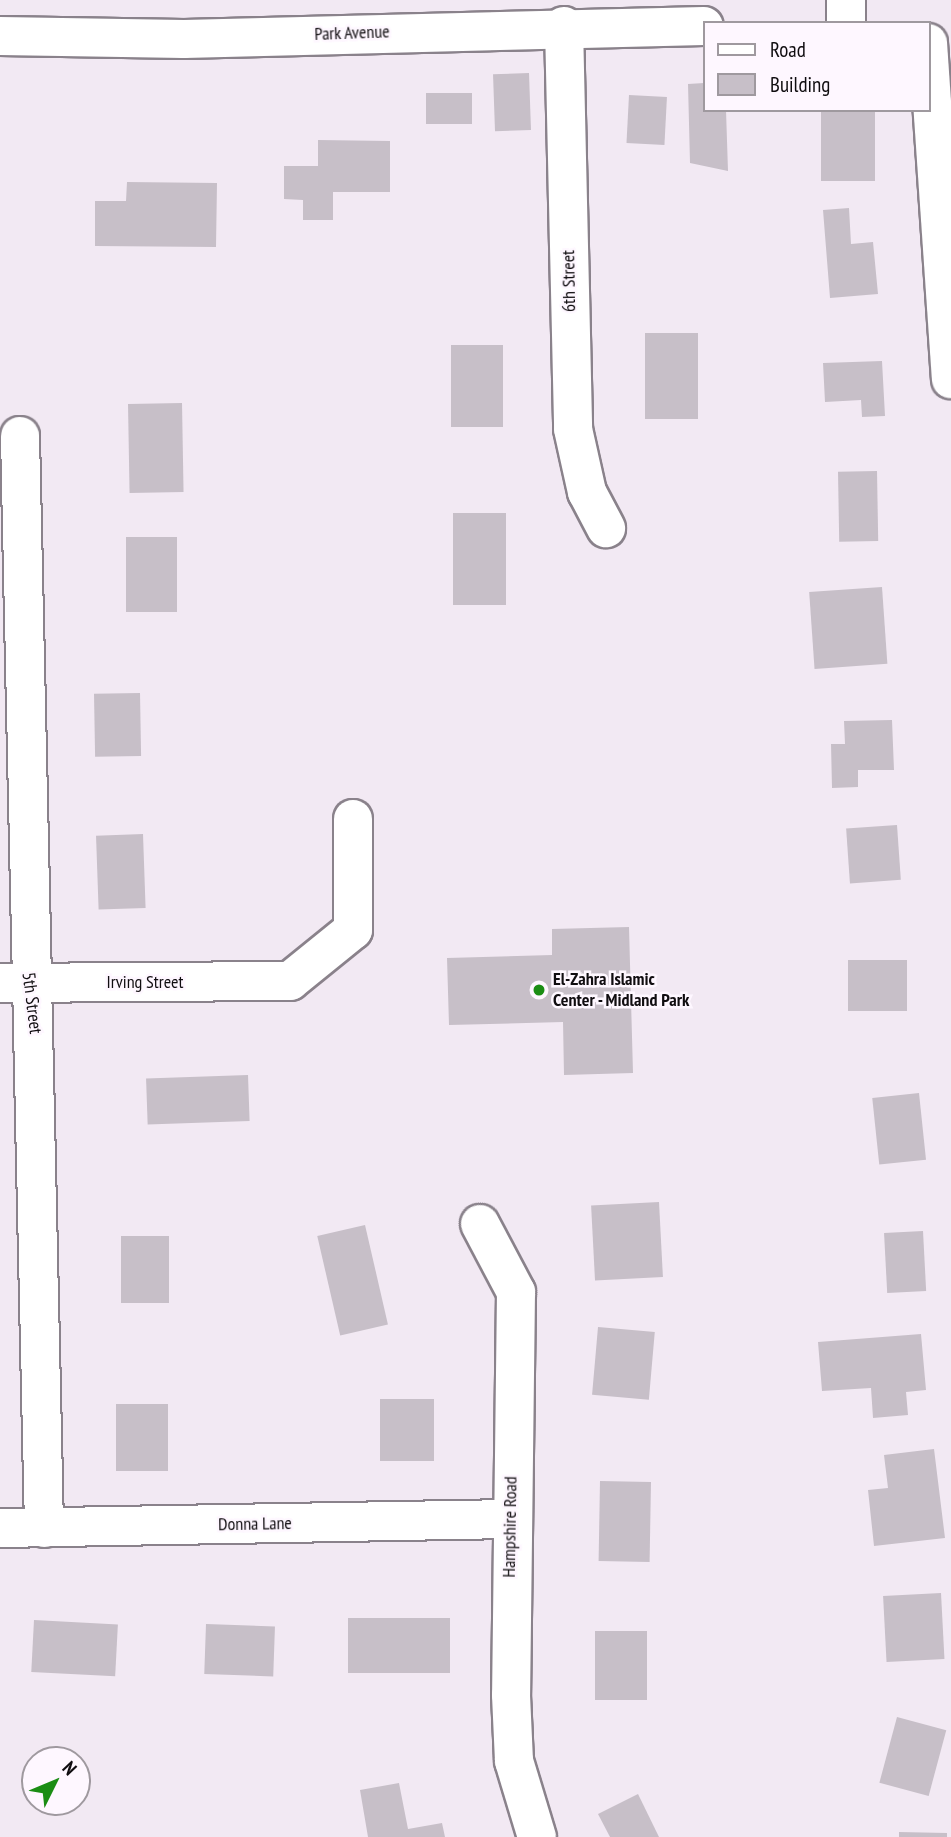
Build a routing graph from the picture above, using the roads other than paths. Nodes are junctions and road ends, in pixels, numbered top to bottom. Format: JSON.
{"nodes":[{"id":1,"x":846,"y":0,"type":"edge"},
{"id":2,"x":846,"y":21,"type":"edge"},
{"id":3,"x":564,"y":26,"type":"junction"},
{"id":4,"x":702,"y":26,"type":"edge"},
{"id":5,"x":930,"y":28,"type":"edge"},
{"id":6,"x":951,"y":28,"type":"edge"},
{"id":7,"x":0,"y":36,"type":"edge"},
{"id":8,"x":930,"y":72,"type":"edge"},
{"id":9,"x":951,"y":379,"type":"edge"},
{"id":10,"x":20,"y":436,"type":"dead end"},
{"id":11,"x":606,"y":528,"type":"dead end"},
{"id":12,"x":353,"y":819,"type":"dead end"},
{"id":13,"x":14,"y":983,"type":"edge"},
{"id":14,"x":480,"y":1224,"type":"dead end"},
{"id":15,"x":510,"y":1519,"type":"junction"},
{"id":16,"x":0,"y":1528,"type":"edge"},
{"id":17,"x":44,"y":1528,"type":"junction"},
{"id":18,"x":537,"y":1837,"type":"edge"}],
"edges":[{"from":1,"to":2,"type":"street"},
{"from":3,"to":4,"type":"street","name":"Park Avenue"},
{"from":3,"to":7,"type":"street","name":"Park Avenue"},
{"from":3,"to":11,"type":"street","name":"6th Street"},
{"from":5,"to":6,"type":"street"},
{"from":8,"to":9,"type":"street"},
{"from":10,"to":13,"type":"street","name":"5th Street"},
{"from":12,"to":13,"type":"street","name":"Irving Street"},
{"from":13,"to":17,"type":"street","name":"5th Street"},
{"from":14,"to":15,"type":"street","name":"Hampshire Road"},
{"from":15,"to":17,"type":"street","name":"Donna Lane"},
{"from":15,"to":18,"type":"street","name":"Hampshire Road"},
{"from":16,"to":17,"type":"street","name":"Donna Lane"}]}
